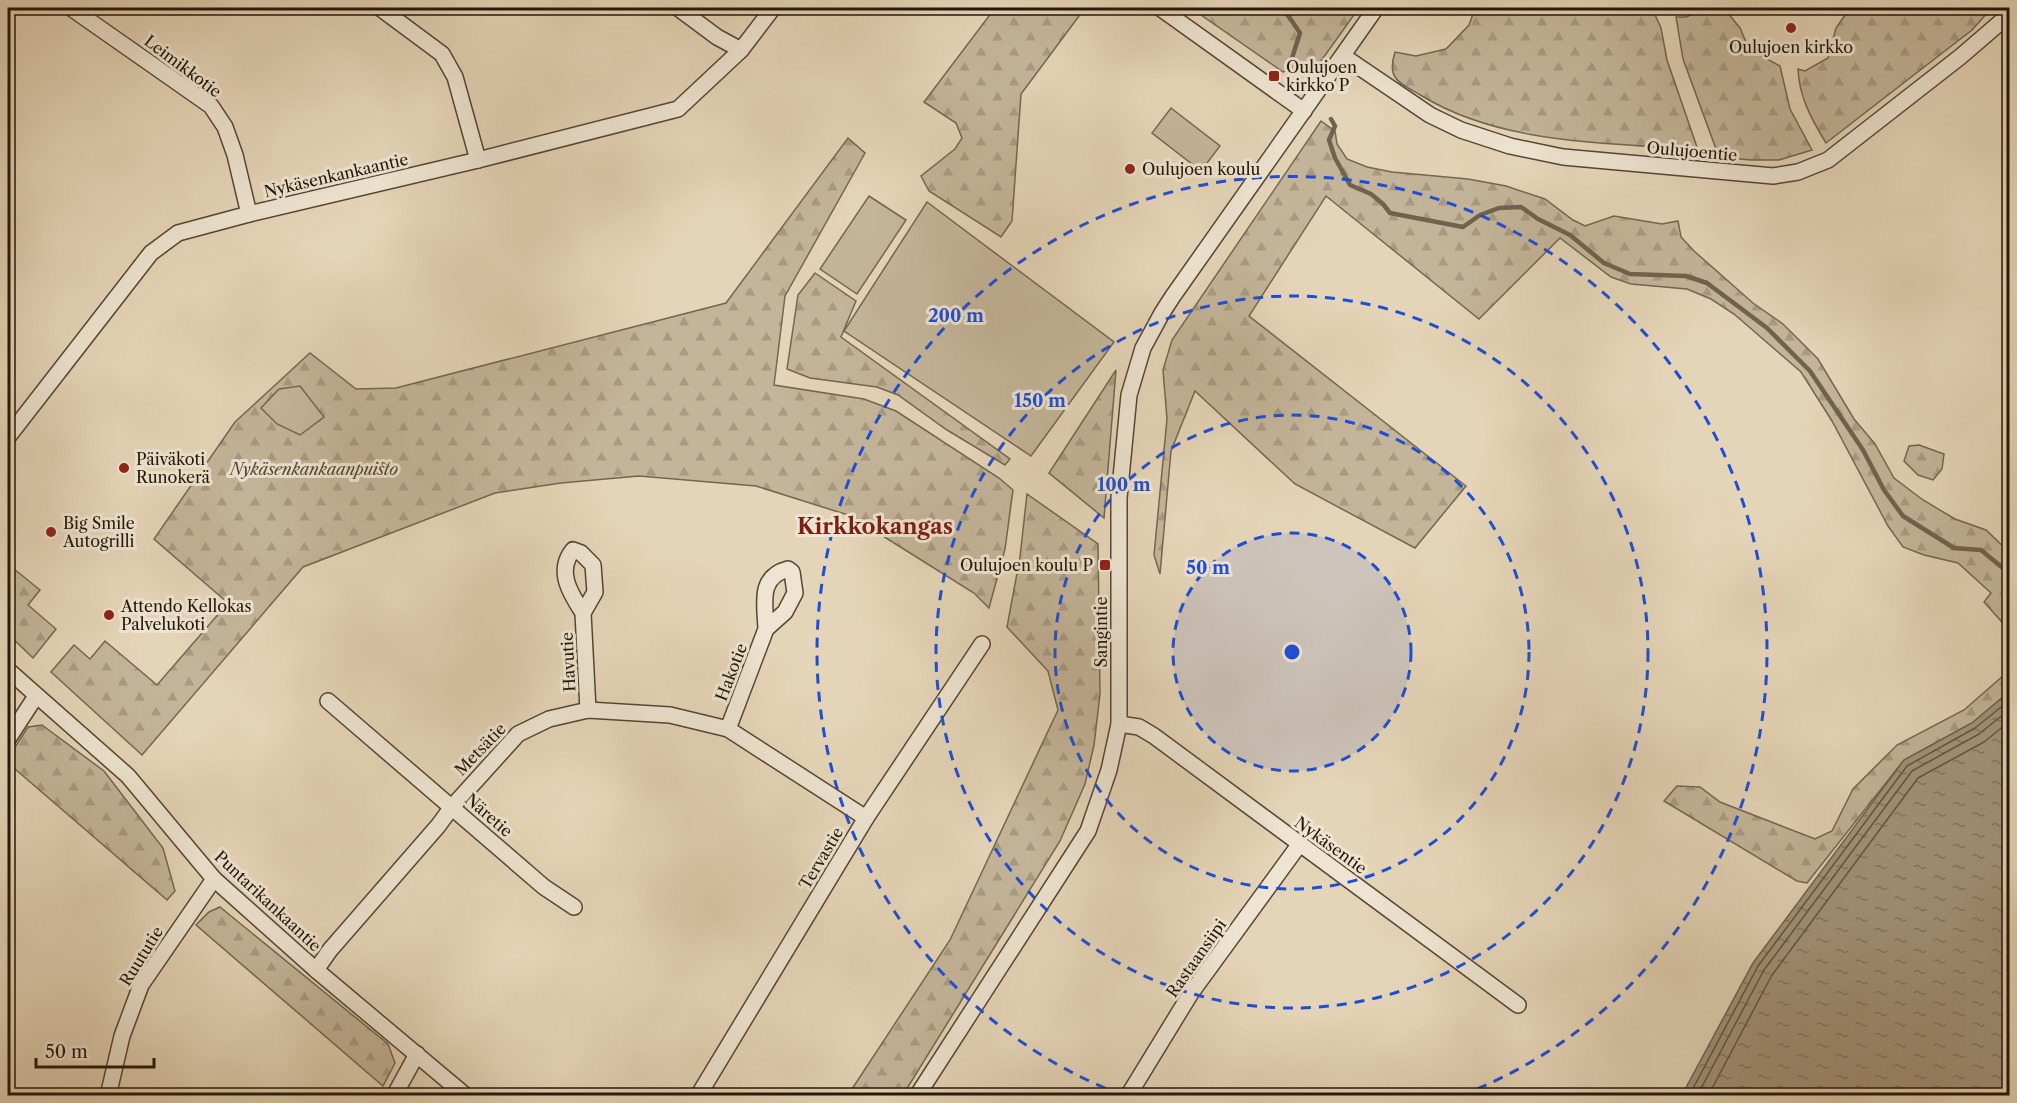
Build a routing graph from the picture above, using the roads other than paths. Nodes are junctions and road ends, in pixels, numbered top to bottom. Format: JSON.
{"nodes":[{"id":1,"x":71,"y":8,"type":"edge"},
{"id":2,"x":380,"y":8,"type":"edge"},
{"id":3,"x":678,"y":8,"type":"edge"},
{"id":4,"x":773,"y":8,"type":"edge"},
{"id":5,"x":1160,"y":8,"type":"edge"},
{"id":6,"x":1376,"y":8,"type":"edge"},
{"id":7,"x":2010,"y":14,"type":"edge"},
{"id":8,"x":741,"y":50,"type":"junction"},
{"id":9,"x":1343,"y":56,"type":"junction"},
{"id":10,"x":1304,"y":111,"type":"junction"},
{"id":11,"x":478,"y":160,"type":"junction"},
{"id":12,"x":249,"y":214,"type":"junction"},
{"id":13,"x":8,"y":437,"type":"edge"},
{"id":14,"x":583,"y":613,"type":"dead end"},
{"id":15,"x":766,"y":629,"type":"dead end"},
{"id":16,"x":982,"y":644,"type":"dead end"},
{"id":17,"x":8,"y":670,"type":"edge"},
{"id":18,"x":36,"y":696,"type":"junction"},
{"id":19,"x":328,"y":701,"type":"dead end"},
{"id":20,"x":588,"y":710,"type":"junction"},
{"id":21,"x":1119,"y":724,"type":"junction"},
{"id":22,"x":728,"y":729,"type":"junction"},
{"id":23,"x":8,"y":740,"type":"edge"},
{"id":24,"x":452,"y":807,"type":"junction"},
{"id":25,"x":866,"y":818,"type":"junction"},
{"id":26,"x":1299,"y":845,"type":"junction"},
{"id":27,"x":214,"y":879,"type":"junction"},
{"id":28,"x":574,"y":907,"type":"dead end"},
{"id":29,"x":316,"y":970,"type":"junction"},
{"id":30,"x":1518,"y":1005,"type":"dead end"},
{"id":31,"x":417,"y":1054,"type":"junction"},
{"id":32,"x":108,"y":1095,"type":"edge"},
{"id":33,"x":394,"y":1095,"type":"edge"},
{"id":34,"x":466,"y":1095,"type":"edge"},
{"id":35,"x":698,"y":1095,"type":"edge"},
{"id":36,"x":917,"y":1095,"type":"edge"},
{"id":37,"x":1128,"y":1095,"type":"edge"}],
"edges":[{"from":1,"to":12,"type":"street","name":"Leimikkotie"},
{"from":2,"to":11,"type":"street"},
{"from":3,"to":8,"type":"street"},
{"from":4,"to":8,"type":"street","name":"Nykäsenkankaantie"},
{"from":5,"to":10,"type":"street"},
{"from":6,"to":9,"type":"street","name":"Sangintie"},
{"from":7,"to":9,"type":"street","name":"Oulujoentie"},
{"from":8,"to":11,"type":"street","name":"Nykäsenkankaantie"},
{"from":9,"to":10,"type":"street","name":"Sangintie"},
{"from":10,"to":21,"type":"street","name":"Sangintie"},
{"from":11,"to":12,"type":"street","name":"Nykäsenkankaantie"},
{"from":12,"to":13,"type":"street","name":"Nykäsenkankaantie"},
{"from":14,"to":20,"type":"street","name":"Havutie"},
{"from":15,"to":22,"type":"street","name":"Hakotie"},
{"from":16,"to":25,"type":"street","name":"Tervastie"},
{"from":17,"to":18,"type":"street","name":"Puntarikankaantie"},
{"from":18,"to":23,"type":"street"},
{"from":18,"to":27,"type":"street","name":"Puntarikankaantie"},
{"from":19,"to":24,"type":"street","name":"Näretie"},
{"from":20,"to":22,"type":"street","name":"Metsätie"},
{"from":20,"to":24,"type":"street","name":"Metsätie"},
{"from":21,"to":26,"type":"street","name":"Nykäsentie"},
{"from":21,"to":36,"type":"street","name":"Sangintie"},
{"from":22,"to":25,"type":"street","name":"Metsätie"},
{"from":24,"to":28,"type":"street","name":"Näretie"},
{"from":24,"to":29,"type":"street","name":"Metsätie"},
{"from":25,"to":35,"type":"street","name":"Tervastie"},
{"from":26,"to":30,"type":"street","name":"Nykäsentie"},
{"from":26,"to":37,"type":"street","name":"Rastaansiipi"},
{"from":27,"to":29,"type":"street","name":"Puntarikankaantie"},
{"from":27,"to":32,"type":"street","name":"Ruututie"},
{"from":29,"to":31,"type":"street","name":"Puntarikankaantie"},
{"from":31,"to":33,"type":"street"},
{"from":31,"to":34,"type":"street","name":"Puntarikankaantie"}]}
